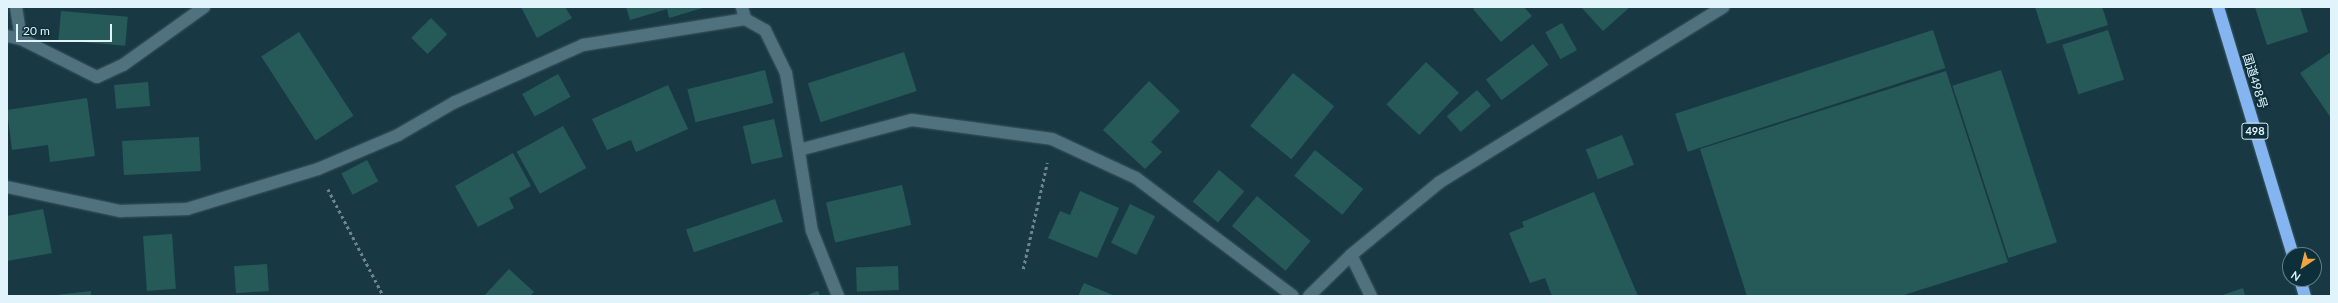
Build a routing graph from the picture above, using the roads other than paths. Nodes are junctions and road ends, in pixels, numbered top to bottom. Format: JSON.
{"nodes":[{"id":1,"x":16,"y":7,"type":"edge"},
{"id":2,"x":204,"y":7,"type":"edge"},
{"id":3,"x":742,"y":7,"type":"edge"},
{"id":4,"x":1723,"y":7,"type":"edge"},
{"id":5,"x":2218,"y":7,"type":"edge"},
{"id":6,"x":745,"y":19,"type":"junction"},
{"id":7,"x":7,"y":36,"type":"edge"},
{"id":8,"x":21,"y":38,"type":"junction"},
{"id":9,"x":799,"y":150,"type":"junction"},
{"id":10,"x":7,"y":187,"type":"edge"},
{"id":11,"x":2291,"y":247,"type":"edge"},
{"id":12,"x":1352,"y":255,"type":"junction"},
{"id":13,"x":838,"y":296,"type":"edge"},
{"id":14,"x":1293,"y":296,"type":"edge"},
{"id":15,"x":1309,"y":296,"type":"edge"},
{"id":16,"x":1370,"y":296,"type":"edge"}],
"edges":[{"from":1,"to":8,"type":"street"},
{"from":2,"to":8,"type":"street"},
{"from":3,"to":6,"type":"street"},
{"from":4,"to":12,"type":"street"},
{"from":5,"to":11,"type":"highway","name":"国道498号","number":"498"},
{"from":6,"to":9,"type":"street"},
{"from":6,"to":10,"type":"street"},
{"from":7,"to":8,"type":"street"},
{"from":9,"to":13,"type":"street"},
{"from":9,"to":14,"type":"street"},
{"from":12,"to":15,"type":"street"},
{"from":12,"to":16,"type":"street"}]}
